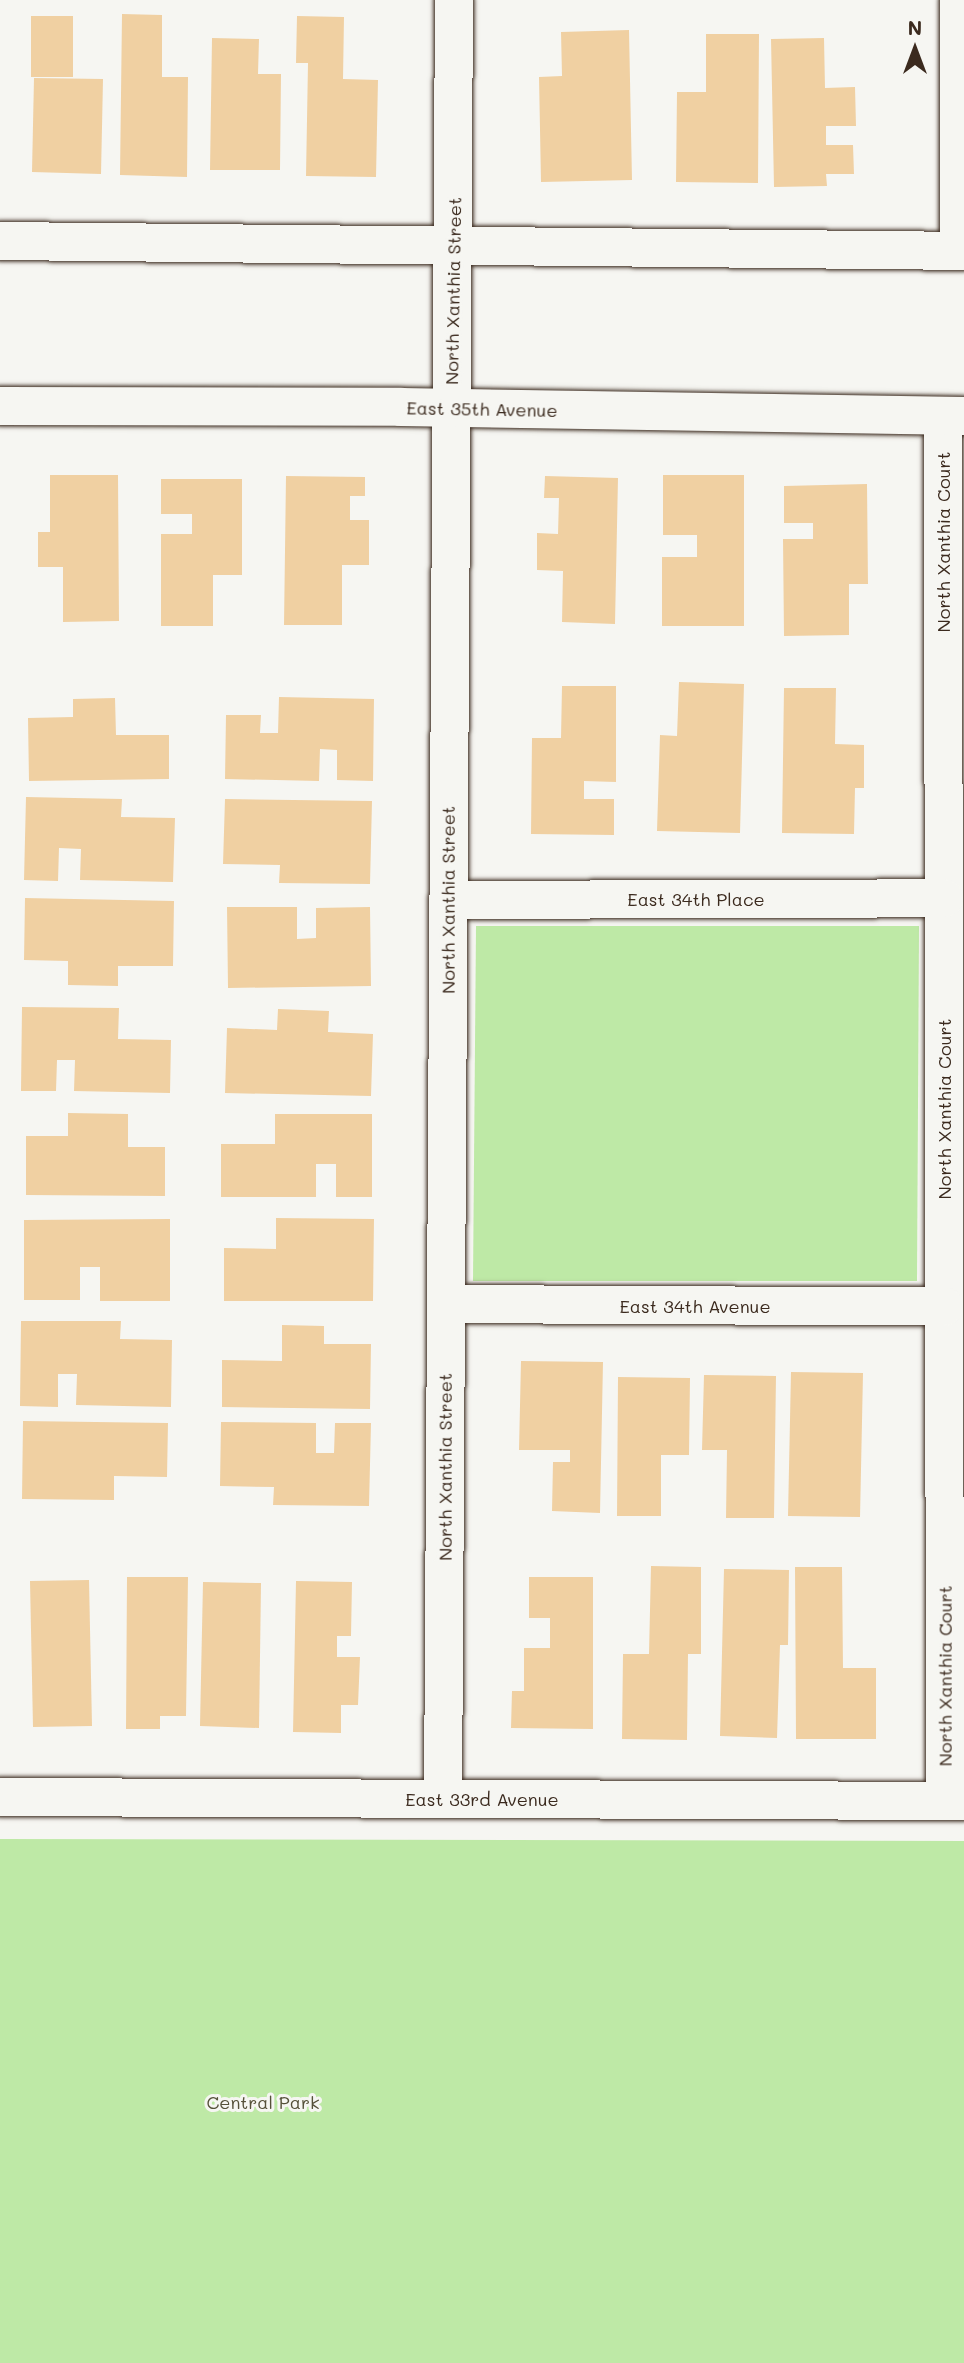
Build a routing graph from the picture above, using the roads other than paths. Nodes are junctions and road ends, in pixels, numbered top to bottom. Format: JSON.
{"nodes":[{"id":1,"x":454,"y":0,"type":"edge"},
{"id":2,"x":959,"y":0,"type":"edge"},
{"id":3,"x":0,"y":241,"type":"edge"},
{"id":4,"x":453,"y":246,"type":"junction"},
{"id":5,"x":961,"y":251,"type":"edge"},
{"id":6,"x":0,"y":406,"type":"edge"},
{"id":7,"x":452,"y":408,"type":"junction"},
{"id":8,"x":953,"y":416,"type":"edge"},
{"id":9,"x":944,"y":898,"type":"junction"},
{"id":10,"x":448,"y":900,"type":"junction"},
{"id":11,"x":446,"y":1304,"type":"junction"},
{"id":12,"x":944,"y":1307,"type":"junction"},
{"id":13,"x":0,"y":1797,"type":"edge"},
{"id":14,"x":443,"y":1799,"type":"junction"},
{"id":15,"x":955,"y":1801,"type":"edge"}],
"edges":[{"from":1,"to":4,"type":"street","name":"North Xanthia Street"},
{"from":2,"to":5,"type":"street"},
{"from":3,"to":4,"type":"street"},
{"from":4,"to":5,"type":"street"},
{"from":4,"to":7,"type":"street","name":"North Xanthia Street"},
{"from":6,"to":7,"type":"street","name":"East 35th Avenue"},
{"from":7,"to":8,"type":"street","name":"East 35th Avenue"},
{"from":7,"to":10,"type":"street","name":"North Xanthia Street"},
{"from":8,"to":9,"type":"street","name":"North Xanthia Court"},
{"from":9,"to":10,"type":"street","name":"East 34th Place"},
{"from":9,"to":12,"type":"street","name":"North Xanthia Court"},
{"from":10,"to":11,"type":"street","name":"North Xanthia Street"},
{"from":11,"to":12,"type":"street","name":"East 34th Avenue"},
{"from":11,"to":14,"type":"street","name":"North Xanthia Street"},
{"from":12,"to":15,"type":"street","name":"North Xanthia Court"},
{"from":13,"to":14,"type":"street","name":"East 33rd Avenue"},
{"from":14,"to":15,"type":"street","name":"East 33rd Avenue"}]}
